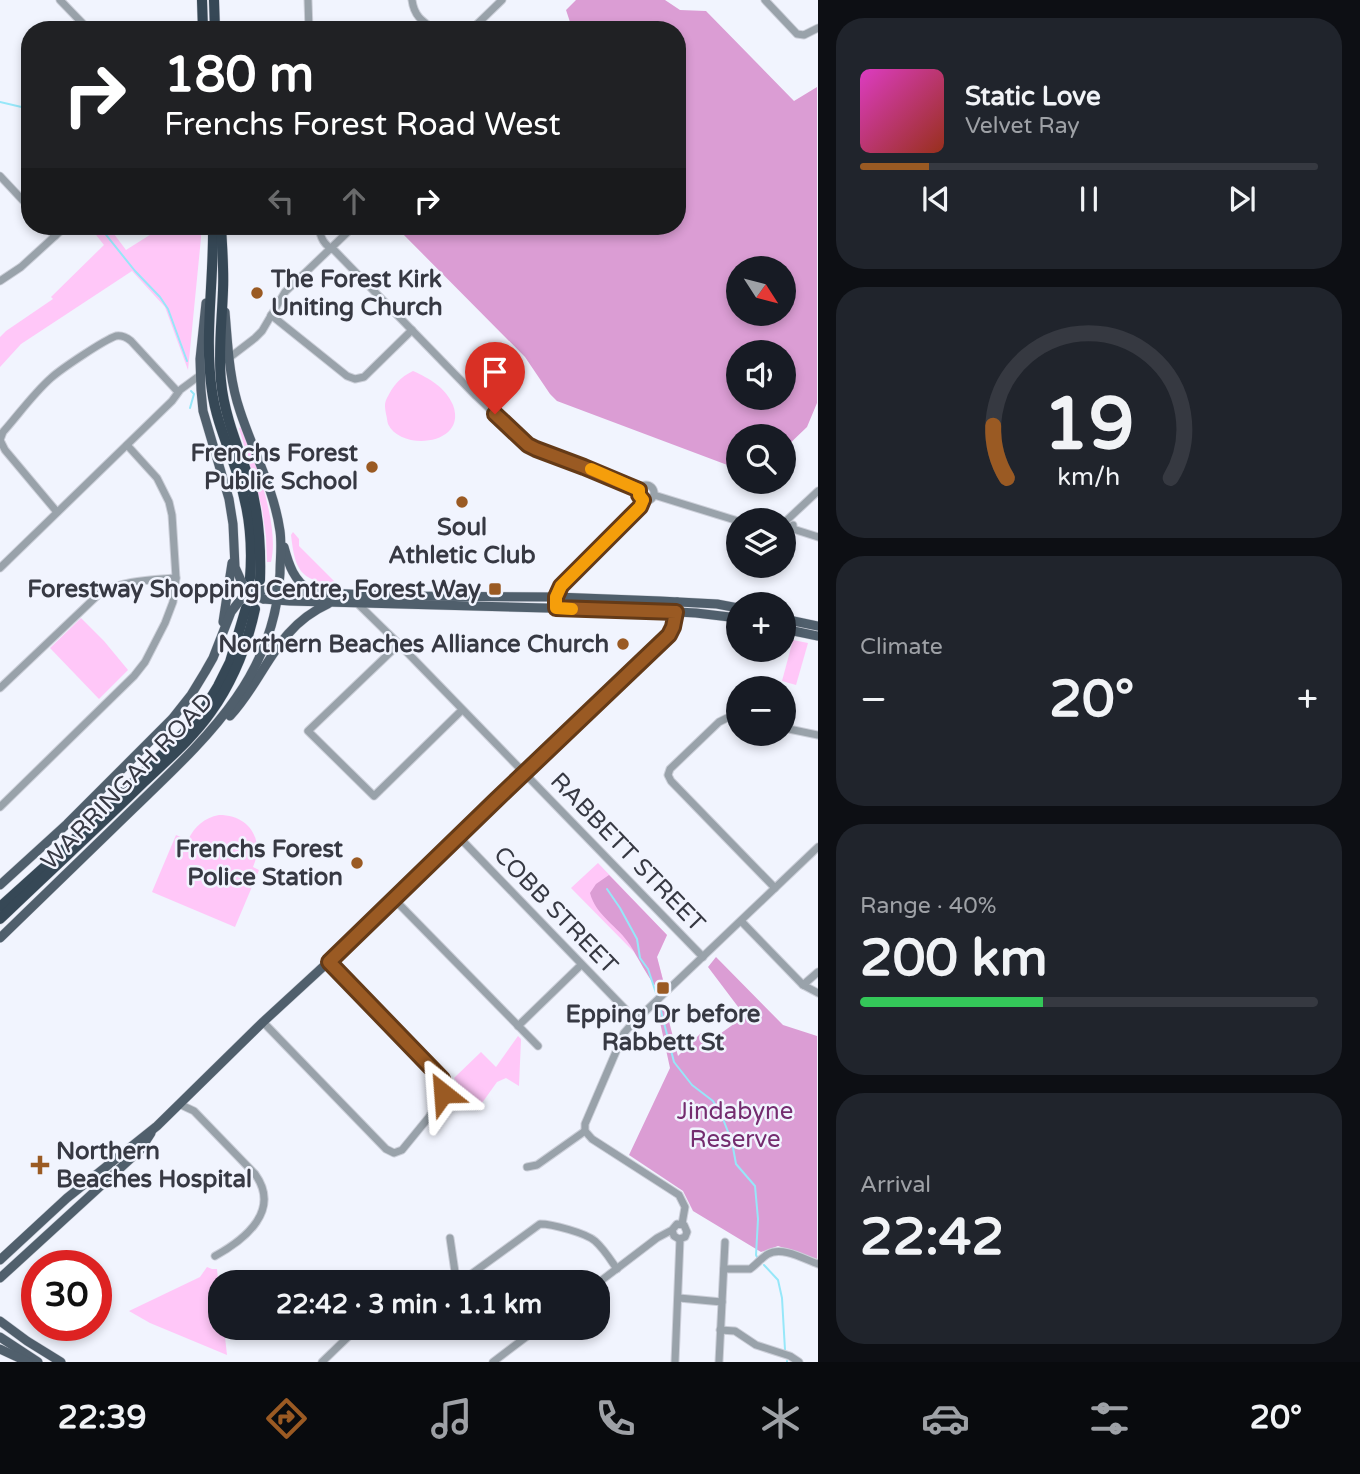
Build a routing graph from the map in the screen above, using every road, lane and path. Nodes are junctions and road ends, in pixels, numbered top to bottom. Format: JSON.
{"nodes":[{"id":1,"x":60,"y":0,"type":"edge"},
{"id":2,"x":202,"y":0,"type":"edge"},
{"id":3,"x":214,"y":0,"type":"edge"},
{"id":4,"x":308,"y":0,"type":"edge"},
{"id":5,"x":412,"y":0,"type":"edge"},
{"id":6,"x":502,"y":0,"type":"edge"},
{"id":7,"x":765,"y":0,"type":"edge"},
{"id":8,"x":80,"y":21,"type":"edge"},
{"id":9,"x":203,"y":21,"type":"edge"},
{"id":10,"x":215,"y":21,"type":"edge"},
{"id":11,"x":309,"y":21,"type":"edge"},
{"id":12,"x":422,"y":21,"type":"edge"},
{"id":13,"x":480,"y":21,"type":"edge"},
{"id":14,"x":817,"y":28,"type":"edge"},
{"id":15,"x":0,"y":176,"type":"edge"},
{"id":16,"x":21,"y":198,"type":"edge"},
{"id":17,"x":213,"y":235,"type":"edge"},
{"id":18,"x":221,"y":235,"type":"edge"},
{"id":19,"x":319,"y":235,"type":"edge"},
{"id":20,"x":345,"y":235,"type":"edge"},
{"id":21,"x":55,"y":236,"type":"edge"},
{"id":22,"x":330,"y":249,"type":"junction"},
{"id":23,"x":212,"y":271,"type":"junction"},
{"id":24,"x":0,"y":281,"type":"edge"},
{"id":25,"x":223,"y":289,"type":"junction"},
{"id":26,"x":271,"y":315,"type":"junction"},
{"id":27,"x":412,"y":330,"type":"junction"},
{"id":28,"x":229,"y":358,"type":"junction"},
{"id":29,"x":199,"y":376,"type":"junction"},
{"id":30,"x":179,"y":391,"type":"junction"},
{"id":31,"x":127,"y":445,"type":"junction"},
{"id":32,"x":639,"y":490,"type":"junction"},
{"id":33,"x":817,"y":491,"type":"edge"},
{"id":34,"x":654,"y":495,"type":"junction"},
{"id":35,"x":643,"y":500,"type":"junction"},
{"id":36,"x":796,"y":511,"type":"edge"},
{"id":37,"x":57,"y":512,"type":"junction"},
{"id":38,"x":726,"y":517,"type":"edge"},
{"id":39,"x":796,"y":530,"type":"edge"},
{"id":40,"x":281,"y":535,"type":"junction"},
{"id":41,"x":817,"y":537,"type":"edge"},
{"id":42,"x":235,"y":545,"type":"junction"},
{"id":43,"x":0,"y":568,"type":"edge"},
{"id":44,"x":176,"y":578,"type":"junction"},
{"id":45,"x":256,"y":586,"type":"junction"},
{"id":46,"x":278,"y":590,"type":"junction"},
{"id":47,"x":312,"y":592,"type":"junction"},
{"id":48,"x":250,"y":593,"type":"junction"},
{"id":49,"x":556,"y":597,"type":"junction"},
{"id":50,"x":277,"y":601,"type":"junction"},
{"id":51,"x":333,"y":602,"type":"junction"},
{"id":52,"x":356,"y":602,"type":"junction"},
{"id":53,"x":247,"y":605,"type":"junction"},
{"id":54,"x":726,"y":606,"type":"edge"},
{"id":55,"x":677,"y":607,"type":"junction"},
{"id":56,"x":556,"y":608,"type":"junction"},
{"id":57,"x":726,"y":616,"type":"edge"},
{"id":58,"x":796,"y":622,"type":"edge"},
{"id":59,"x":817,"y":626,"type":"edge"},
{"id":60,"x":796,"y":632,"type":"edge"},
{"id":61,"x":817,"y":636,"type":"edge"},
{"id":62,"x":220,"y":641,"type":"junction"},
{"id":63,"x":399,"y":644,"type":"junction"},
{"id":64,"x":0,"y":688,"type":"edge"},
{"id":65,"x":462,"y":710,"type":"junction"},
{"id":66,"x":726,"y":718,"type":"edge"},
{"id":67,"x":796,"y":731,"type":"edge"},
{"id":68,"x":817,"y":735,"type":"edge"},
{"id":69,"x":196,"y":748,"type":"junction"},
{"id":70,"x":524,"y":773,"type":"junction"},
{"id":71,"x":0,"y":807,"type":"edge"},
{"id":72,"x":458,"y":836,"type":"junction"},
{"id":73,"x":817,"y":846,"type":"edge"},
{"id":74,"x":0,"y":885,"type":"edge"},
{"id":75,"x":775,"y":888,"type":"junction"},
{"id":76,"x":394,"y":899,"type":"junction"},
{"id":77,"x":3,"y":904,"type":"edge"},
{"id":78,"x":0,"y":919,"type":"edge"},
{"id":79,"x":741,"y":921,"type":"junction"},
{"id":80,"x":0,"y":938,"type":"edge"},
{"id":81,"x":703,"y":957,"type":"junction"},
{"id":82,"x":329,"y":962,"type":"junction"},
{"id":83,"x":581,"y":965,"type":"junction"},
{"id":84,"x":817,"y":972,"type":"edge"},
{"id":85,"x":803,"y":985,"type":"junction"},
{"id":86,"x":817,"y":993,"type":"edge"},
{"id":87,"x":626,"y":1010,"type":"dead end"},
{"id":88,"x":263,"y":1022,"type":"junction"},
{"id":89,"x":518,"y":1026,"type":"junction"},
{"id":90,"x":538,"y":1046,"type":"dead end"},
{"id":91,"x":179,"y":1104,"type":"junction"},
{"id":92,"x":156,"y":1126,"type":"junction"},
{"id":93,"x":585,"y":1131,"type":"junction"},
{"id":94,"x":527,"y":1167,"type":"dead end"},
{"id":95,"x":682,"y":1224,"type":"junction"},
{"id":96,"x":672,"y":1230,"type":"junction"},
{"id":97,"x":450,"y":1238,"type":"dead end"},
{"id":98,"x":680,"y":1238,"type":"junction"},
{"id":99,"x":725,"y":1242,"type":"dead end"},
{"id":100,"x":215,"y":1256,"type":"dead end"},
{"id":101,"x":0,"y":1260,"type":"edge"},
{"id":102,"x":817,"y":1264,"type":"edge"},
{"id":103,"x":617,"y":1269,"type":"junction"},
{"id":104,"x":724,"y":1269,"type":"junction"},
{"id":105,"x":455,"y":1270,"type":"edge"},
{"id":106,"x":477,"y":1270,"type":"edge"},
{"id":107,"x":610,"y":1274,"type":"edge"},
{"id":108,"x":0,"y":1278,"type":"edge"},
{"id":109,"x":679,"y":1298,"type":"junction"},
{"id":110,"x":722,"y":1301,"type":"junction"},
{"id":111,"x":0,"y":1321,"type":"edge"},
{"id":112,"x":720,"y":1330,"type":"junction"},
{"id":113,"x":0,"y":1337,"type":"edge"},
{"id":114,"x":345,"y":1340,"type":"edge"},
{"id":115,"x":522,"y":1340,"type":"edge"},
{"id":116,"x":0,"y":1349,"type":"edge"},
{"id":117,"x":28,"y":1362,"type":"edge"},
{"id":118,"x":38,"y":1362,"type":"edge"},
{"id":119,"x":61,"y":1362,"type":"edge"},
{"id":120,"x":322,"y":1362,"type":"edge"},
{"id":121,"x":493,"y":1362,"type":"edge"},
{"id":122,"x":675,"y":1362,"type":"edge"},
{"id":123,"x":719,"y":1362,"type":"edge"},
{"id":124,"x":799,"y":1362,"type":"edge"}],
"edges":[{"from":1,"to":8,"type":"street"},
{"from":2,"to":9,"type":"highway"},
{"from":3,"to":10,"type":"highway"},
{"from":4,"to":11,"type":"street"},
{"from":5,"to":12,"type":"street"},
{"from":6,"to":13,"type":"street"},
{"from":7,"to":14,"type":"street"},
{"from":15,"to":16,"type":"street"},
{"from":17,"to":23,"type":"highway"},
{"from":18,"to":25,"type":"highway","name":"WARRINGAH ROAD"},
{"from":19,"to":22,"type":"street"},
{"from":20,"to":22,"type":"street"},
{"from":21,"to":24,"type":"street"},
{"from":22,"to":26,"type":"street"},
{"from":22,"to":27,"type":"street"},
{"from":23,"to":29,"type":"main road"},
{"from":23,"to":45,"type":"highway"},
{"from":25,"to":28,"type":"main road","name":"WARRINGAH ROAD"},
{"from":25,"to":45,"type":"highway","name":"WARRINGAH ROAD"},
{"from":26,"to":27,"type":"street"},
{"from":26,"to":28,"type":"street"},
{"from":27,"to":32,"type":"street"},
{"from":28,"to":40,"type":"main road","name":"WARRINGAH ROAD"},
{"from":29,"to":30,"type":"street"},
{"from":29,"to":42,"type":"main road"},
{"from":30,"to":31,"type":"street"},
{"from":30,"to":37,"type":"street"},
{"from":31,"to":37,"type":"street"},
{"from":31,"to":44,"type":"street"},
{"from":32,"to":34,"type":"street"},
{"from":32,"to":35,"type":"street"},
{"from":33,"to":36,"type":"street"},
{"from":34,"to":35,"type":"street"},
{"from":34,"to":38,"type":"street"},
{"from":35,"to":49,"type":"street"},
{"from":37,"to":43,"type":"street"},
{"from":39,"to":41,"type":"street"},
{"from":40,"to":46,"type":"main road","name":"WARRINGAH ROAD"},
{"from":40,"to":47,"type":"main road"},
{"from":42,"to":45,"type":"main road"},
{"from":42,"to":62,"type":"main road"},
{"from":44,"to":64,"type":"street"},
{"from":44,"to":71,"type":"street"},
{"from":45,"to":46,"type":"main road"},
{"from":45,"to":48,"type":"main road","bridge":true},
{"from":45,"to":48,"type":"main road","bridge":true},
{"from":45,"to":50,"type":"main road"},
{"from":46,"to":47,"type":"main road"},
{"from":46,"to":50,"type":"main road","name":"WARRINGAH ROAD"},
{"from":47,"to":49,"type":"main road"},
{"from":48,"to":53,"type":"main road","name":"WARRINGAH ROAD","bridge":true},
{"from":49,"to":55,"type":"main road"},
{"from":49,"to":56,"type":"street"},
{"from":50,"to":51,"type":"main road"},
{"from":50,"to":69,"type":"main road","name":"WARRINGAH ROAD"},
{"from":51,"to":52,"type":"main road"},
{"from":51,"to":69,"type":"main road"},
{"from":52,"to":56,"type":"main road"},
{"from":52,"to":63,"type":"street","name":"RABBETT STREET"},
{"from":53,"to":62,"type":"main road","name":"WARRINGAH ROAD"},
{"from":53,"to":77,"type":"highway","name":"WARRINGAH ROAD"},
{"from":53,"to":78,"type":"highway","name":"WARRINGAH ROAD"},
{"from":54,"to":55,"type":"main road"},
{"from":55,"to":56,"type":"main road"},
{"from":55,"to":57,"type":"main road"},
{"from":55,"to":70,"type":"main road"},
{"from":58,"to":59,"type":"main road"},
{"from":60,"to":61,"type":"main road"},
{"from":62,"to":74,"type":"main road","name":"WARRINGAH ROAD"},
{"from":63,"to":65,"type":"street","name":"RABBETT STREET"},
{"from":63,"to":65,"type":"street"},
{"from":65,"to":70,"type":"street","name":"RABBETT STREET"},
{"from":66,"to":75,"type":"street"},
{"from":67,"to":68,"type":"street"},
{"from":69,"to":80,"type":"main road","name":"WARRINGAH ROAD"},
{"from":70,"to":72,"type":"main road"},
{"from":70,"to":81,"type":"street","name":"RABBETT STREET"},
{"from":72,"to":76,"type":"main road"},
{"from":72,"to":83,"type":"street","name":"COBB STREET"},
{"from":73,"to":75,"type":"street"},
{"from":75,"to":79,"type":"street"},
{"from":76,"to":82,"type":"main road"},
{"from":76,"to":89,"type":"street"},
{"from":79,"to":81,"type":"street"},
{"from":79,"to":85,"type":"street"},
{"from":81,"to":93,"type":"street"},
{"from":82,"to":88,"type":"main road"},
{"from":82,"to":88,"type":"street"},
{"from":83,"to":87,"type":"street","name":"COBB STREET"},
{"from":83,"to":89,"type":"street"},
{"from":84,"to":85,"type":"street"},
{"from":85,"to":86,"type":"street"},
{"from":88,"to":91,"type":"main road"},
{"from":89,"to":90,"type":"street"},
{"from":91,"to":92,"type":"main road"},
{"from":91,"to":100,"type":"street"},
{"from":92,"to":101,"type":"main road"},
{"from":92,"to":108,"type":"main road"},
{"from":93,"to":94,"type":"street"},
{"from":93,"to":95,"type":"street"},
{"from":95,"to":96,"type":"street"},
{"from":95,"to":98,"type":"street"},
{"from":96,"to":98,"type":"street"},
{"from":96,"to":103,"type":"street"},
{"from":97,"to":105,"type":"street"},
{"from":98,"to":109,"type":"street"},
{"from":99,"to":104,"type":"street"},
{"from":102,"to":104,"type":"street"},
{"from":103,"to":106,"type":"street"},
{"from":103,"to":107,"type":"street"},
{"from":104,"to":110,"type":"street"},
{"from":109,"to":110,"type":"street"},
{"from":109,"to":122,"type":"street"},
{"from":110,"to":112,"type":"street"},
{"from":111,"to":119,"type":"main road"},
{"from":112,"to":123,"type":"street"},
{"from":112,"to":124,"type":"street"},
{"from":113,"to":118,"type":"main road"},
{"from":114,"to":120,"type":"street"},
{"from":115,"to":121,"type":"street"},
{"from":116,"to":117,"type":"main road"}]}
